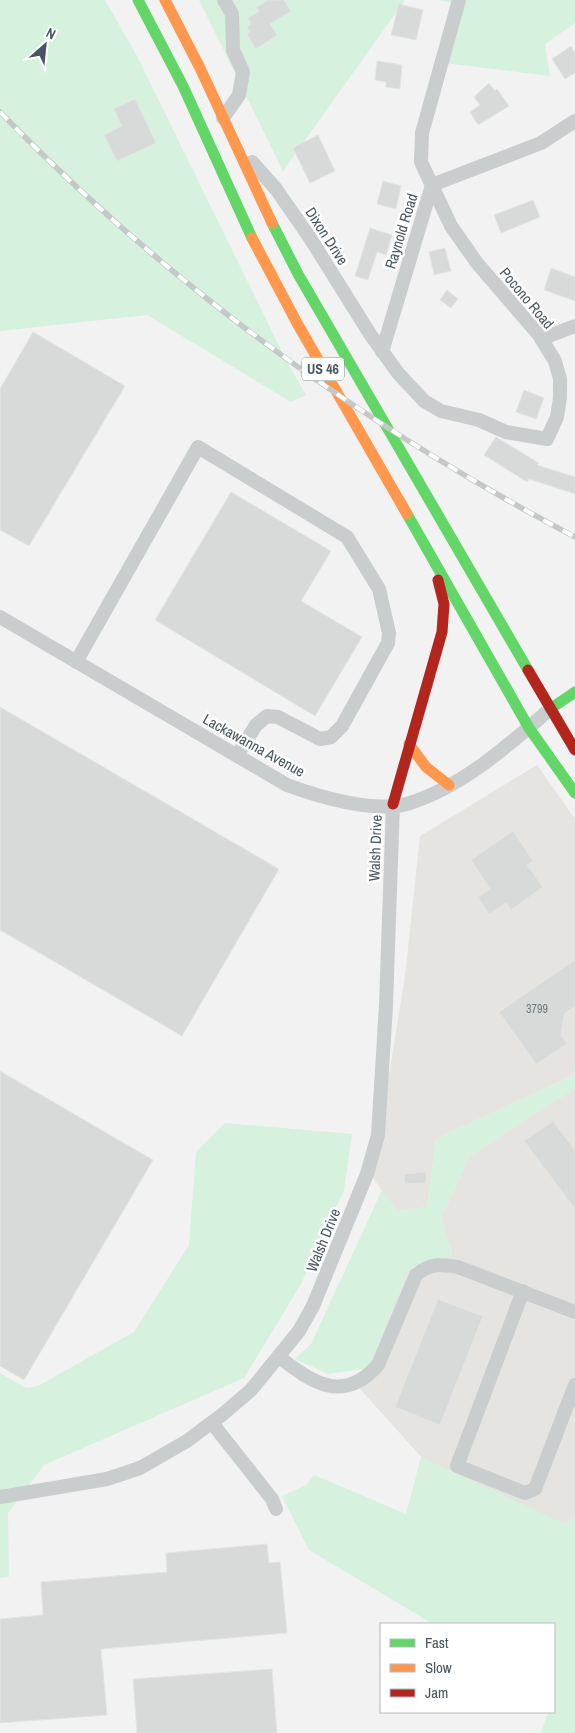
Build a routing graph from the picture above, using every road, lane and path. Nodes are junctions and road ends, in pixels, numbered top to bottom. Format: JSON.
{"nodes":[{"id":1,"x":138,"y":0,"type":"edge"},
{"id":2,"x":165,"y":0,"type":"edge"},
{"id":3,"x":224,"y":0,"type":"edge"},
{"id":4,"x":459,"y":0,"type":"edge"},
{"id":5,"x":223,"y":118,"type":"junction"},
{"id":6,"x":575,"y":120,"type":"edge"},
{"id":7,"x":236,"y":144,"type":"junction"},
{"id":8,"x":432,"y":187,"type":"junction"},
{"id":9,"x":575,"y":326,"type":"edge"},
{"id":10,"x":542,"y":339,"type":"junction"},
{"id":11,"x":382,"y":352,"type":"junction"},
{"id":12,"x":434,"y":560,"type":"junction"},
{"id":13,"x":0,"y":617,"type":"edge"},
{"id":14,"x":76,"y":662,"type":"junction"},
{"id":15,"x":575,"y":692,"type":"edge"},
{"id":16,"x":550,"y":709,"type":"junction"},
{"id":17,"x":529,"y":728,"type":"junction"},
{"id":18,"x":409,"y":744,"type":"junction"},
{"id":19,"x":575,"y":750,"type":"edge"},
{"id":20,"x":237,"y":756,"type":"junction"},
{"id":21,"x":449,"y":785,"type":"junction"},
{"id":22,"x":575,"y":793,"type":"edge"},
{"id":23,"x":393,"y":804,"type":"junction"},
{"id":24,"x":523,"y":1292,"type":"junction"},
{"id":25,"x":575,"y":1312,"type":"edge"},
{"id":26,"x":279,"y":1357,"type":"junction"},
{"id":27,"x":575,"y":1385,"type":"edge"},
{"id":28,"x":212,"y":1423,"type":"junction"},
{"id":29,"x":0,"y":1496,"type":"edge"},
{"id":30,"x":276,"y":1509,"type":"dead end"}],
"edges":[{"from":1,"to":12,"type":"highway","number":"US 46"},
{"from":2,"to":5,"type":"highway","number":"US 46"},
{"from":3,"to":5,"type":"street"},
{"from":4,"to":8,"type":"street","name":"Pocono Road"},
{"from":5,"to":7,"type":"highway","number":"US 46"},
{"from":6,"to":8,"type":"street","name":"Raynold Road"},
{"from":7,"to":11,"type":"street","name":"Dixon Drive"},
{"from":7,"to":16,"type":"highway","number":"US 46"},
{"from":8,"to":10,"type":"street","name":"Pocono Road"},
{"from":8,"to":11,"type":"street","name":"Raynold Road"},
{"from":9,"to":10,"type":"street"},
{"from":10,"to":11,"type":"street","name":"Pocono Road"},
{"from":12,"to":17,"type":"highway","number":"US 46"},
{"from":12,"to":18,"type":"highway"},
{"from":13,"to":14,"type":"street","name":"Lackawanna Avenue"},
{"from":14,"to":20,"type":"street","name":"Lackawanna Avenue"},
{"from":14,"to":20,"type":"street"},
{"from":15,"to":16,"type":"highway"},
{"from":16,"to":17,"type":"street","name":"Lackawanna Avenue"},
{"from":16,"to":19,"type":"highway","number":"US 46"},
{"from":17,"to":21,"type":"street","name":"Lackawanna Avenue"},
{"from":17,"to":22,"type":"highway","number":"US 46"},
{"from":18,"to":21,"type":"highway"},
{"from":18,"to":23,"type":"highway"},
{"from":20,"to":23,"type":"street","name":"Lackawanna Avenue"},
{"from":21,"to":23,"type":"street","name":"Lackawanna Avenue"},
{"from":23,"to":26,"type":"street","name":"Walsh Drive"},
{"from":24,"to":25,"type":"street"},
{"from":24,"to":26,"type":"street"},
{"from":24,"to":27,"type":"street"},
{"from":26,"to":28,"type":"street","name":"Walsh Drive"},
{"from":28,"to":29,"type":"street","name":"Walsh Drive"},
{"from":28,"to":30,"type":"street"}]}
